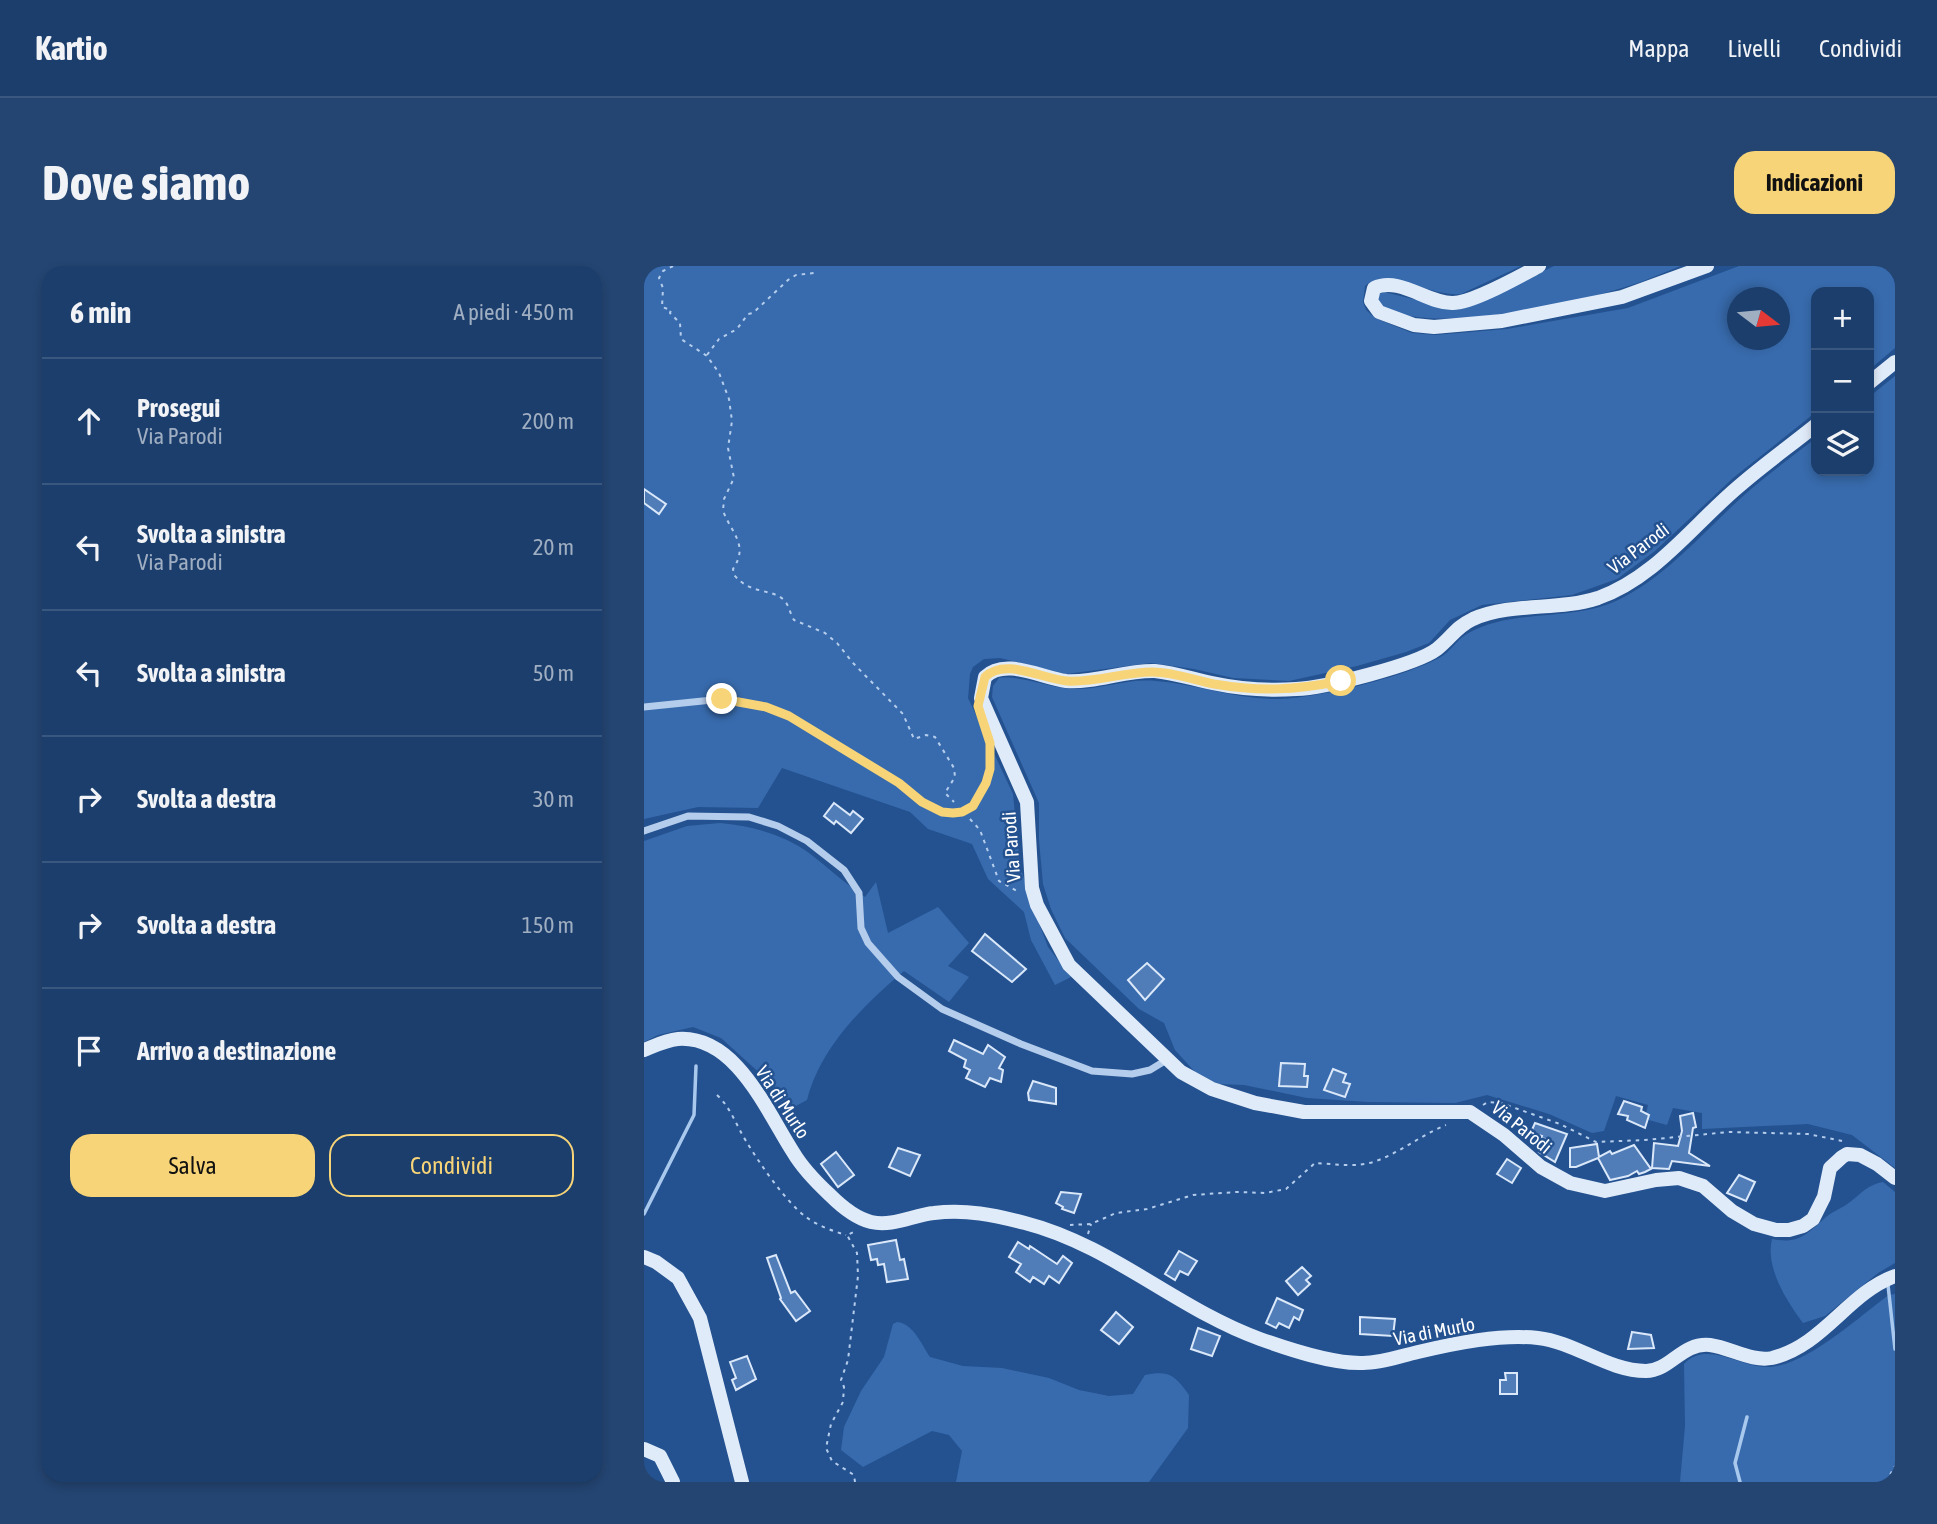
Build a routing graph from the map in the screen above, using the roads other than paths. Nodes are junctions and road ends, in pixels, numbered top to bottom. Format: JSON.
{"nodes":[{"id":1,"x":1539,"y":266,"type":"edge"},
{"id":2,"x":1707,"y":266,"type":"edge"},
{"id":3,"x":1895,"y":362,"type":"edge"},
{"id":4,"x":1874,"y":379,"type":"edge"},
{"id":5,"x":1811,"y":429,"type":"edge"},
{"id":6,"x":981,"y":698,"type":"junction"},
{"id":7,"x":644,"y":707,"type":"edge"},
{"id":8,"x":644,"y":831,"type":"edge"},
{"id":9,"x":644,"y":1050,"type":"edge"},
{"id":10,"x":1169,"y":1058,"type":"junction"},
{"id":11,"x":1895,"y":1178,"type":"edge"},
{"id":12,"x":644,"y":1257,"type":"edge"},
{"id":13,"x":1895,"y":1276,"type":"edge"},
{"id":14,"x":644,"y":1449,"type":"edge"},
{"id":15,"x":673,"y":1482,"type":"edge"},
{"id":16,"x":743,"y":1482,"type":"edge"}],
"edges":[{"from":1,"to":2,"type":"street"},
{"from":3,"to":4,"type":"street"},
{"from":5,"to":6,"type":"street","name":"Via Parodi"},
{"from":6,"to":7,"type":"street"},
{"from":6,"to":10,"type":"street","name":"Via Parodi"},
{"from":8,"to":10,"type":"street"},
{"from":9,"to":13,"type":"street","name":"Via di Murlo"},
{"from":10,"to":11,"type":"street","name":"Via Parodi"},
{"from":12,"to":16,"type":"street"},
{"from":14,"to":15,"type":"street"}]}
